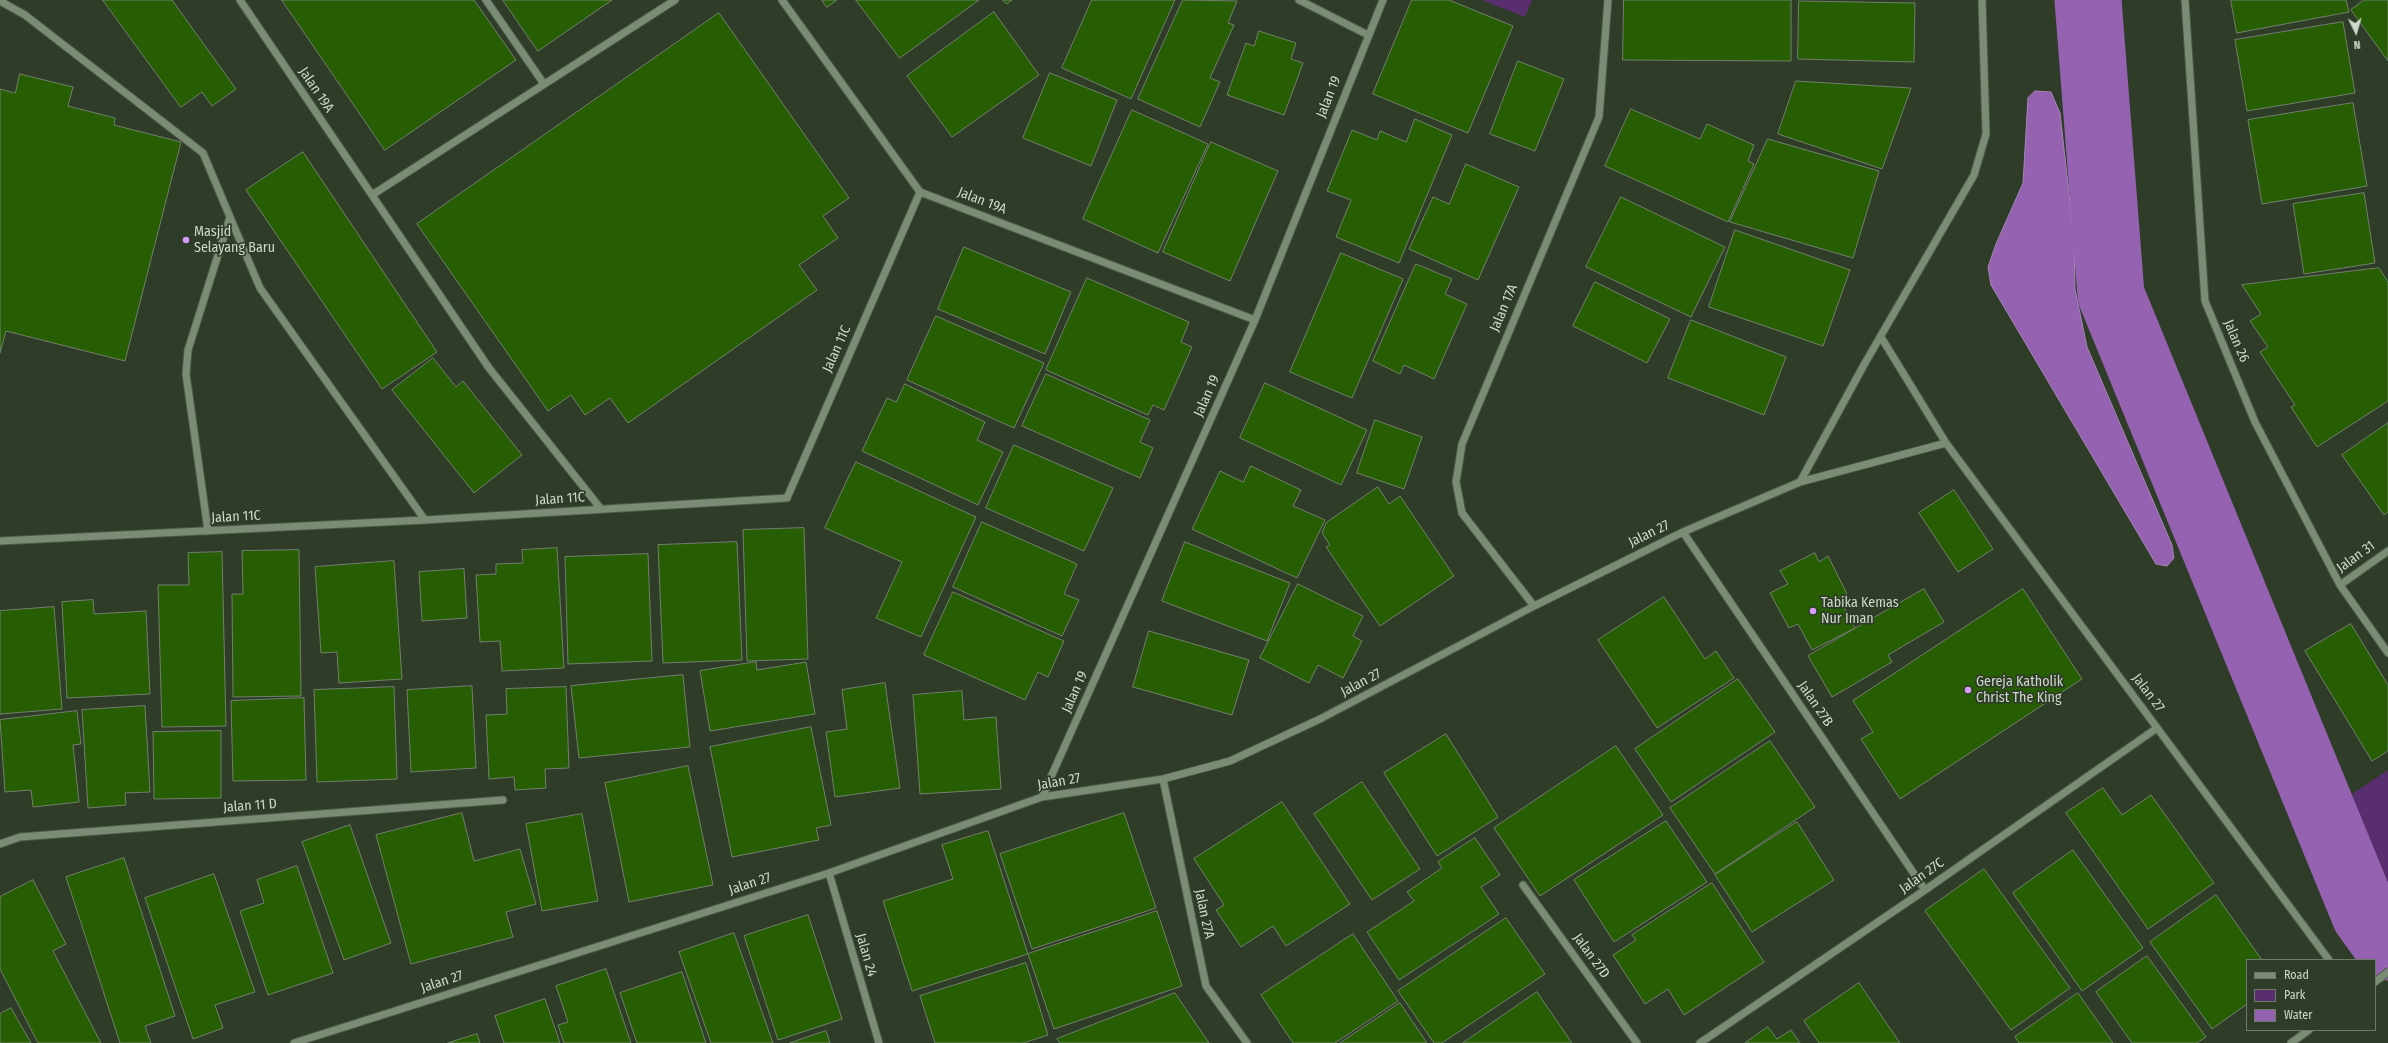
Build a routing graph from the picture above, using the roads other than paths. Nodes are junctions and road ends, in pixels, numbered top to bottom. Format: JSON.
{"nodes":[{"id":1,"x":240,"y":0,"type":"edge"},
{"id":2,"x":486,"y":0,"type":"edge"},
{"id":3,"x":675,"y":0,"type":"edge"},
{"id":4,"x":782,"y":0,"type":"edge"},
{"id":5,"x":1299,"y":0,"type":"edge"},
{"id":6,"x":1383,"y":0,"type":"edge"},
{"id":7,"x":1608,"y":0,"type":"edge"},
{"id":8,"x":1982,"y":0,"type":"edge"},
{"id":9,"x":2185,"y":0,"type":"edge"},
{"id":10,"x":0,"y":1,"type":"edge"},
{"id":11,"x":1368,"y":35,"type":"junction"},
{"id":12,"x":544,"y":84,"type":"junction"},
{"id":13,"x":920,"y":192,"type":"junction"},
{"id":14,"x":372,"y":195,"type":"junction"},
{"id":15,"x":230,"y":217,"type":"junction"},
{"id":16,"x":1255,"y":320,"type":"junction"},
{"id":17,"x":1881,"y":337,"type":"junction"},
{"id":18,"x":1946,"y":442,"type":"junction"},
{"id":19,"x":1800,"y":482,"type":"junction"},
{"id":20,"x":601,"y":509,"type":"junction"},
{"id":21,"x":425,"y":520,"type":"junction"},
{"id":22,"x":208,"y":531,"type":"junction"},
{"id":23,"x":1683,"y":532,"type":"junction"},
{"id":24,"x":0,"y":541,"type":"edge"},
{"id":25,"x":2388,"y":550,"type":"edge"},
{"id":26,"x":2340,"y":585,"type":"junction"},
{"id":27,"x":1534,"y":606,"type":"junction"},
{"id":28,"x":2388,"y":653,"type":"edge"},
{"id":29,"x":2157,"y":728,"type":"junction"},
{"id":30,"x":1163,"y":779,"type":"junction"},
{"id":31,"x":1042,"y":797,"type":"junction"},
{"id":32,"x":503,"y":800,"type":"dead end"},
{"id":33,"x":0,"y":844,"type":"edge"},
{"id":34,"x":829,"y":873,"type":"junction"},
{"id":35,"x":1523,"y":885,"type":"dead end"},
{"id":36,"x":1926,"y":890,"type":"junction"},
{"id":37,"x":2328,"y":959,"type":"edge"},
{"id":38,"x":2388,"y":972,"type":"edge"},
{"id":39,"x":2376,"y":981,"type":"edge"},
{"id":40,"x":2308,"y":1031,"type":"edge"},
{"id":41,"x":294,"y":1043,"type":"edge"},
{"id":42,"x":879,"y":1043,"type":"edge"},
{"id":43,"x":1247,"y":1043,"type":"edge"},
{"id":44,"x":1637,"y":1043,"type":"edge"},
{"id":45,"x":1700,"y":1043,"type":"edge"},
{"id":46,"x":2291,"y":1043,"type":"edge"}],
"edges":[{"from":1,"to":14,"type":"street","name":"Jalan 19A"},
{"from":2,"to":12,"type":"street"},
{"from":3,"to":12,"type":"street"},
{"from":4,"to":13,"type":"street"},
{"from":5,"to":11,"type":"street"},
{"from":6,"to":11,"type":"street","name":"Jalan 19"},
{"from":7,"to":27,"type":"street","name":"Jalan 17A"},
{"from":8,"to":17,"type":"street"},
{"from":9,"to":26,"type":"street","name":"Jalan 26"},
{"from":10,"to":15,"type":"street"},
{"from":11,"to":16,"type":"street","name":"Jalan 19"},
{"from":12,"to":14,"type":"street"},
{"from":13,"to":16,"type":"street","name":"Jalan 19A"},
{"from":13,"to":20,"type":"street","name":"Jalan 11C"},
{"from":14,"to":20,"type":"street","name":"Jalan 19A"},
{"from":15,"to":21,"type":"street"},
{"from":15,"to":22,"type":"street"},
{"from":16,"to":31,"type":"street","name":"Jalan 19"},
{"from":17,"to":18,"type":"street","name":"Jalan 27"},
{"from":17,"to":19,"type":"street"},
{"from":18,"to":19,"type":"street","name":"Jalan 27"},
{"from":18,"to":29,"type":"street","name":"Jalan 27"},
{"from":19,"to":23,"type":"street","name":"Jalan 27"},
{"from":20,"to":21,"type":"street","name":"Jalan 11C"},
{"from":21,"to":22,"type":"street","name":"Jalan 11C"},
{"from":22,"to":24,"type":"street","name":"Jalan 11C"},
{"from":23,"to":27,"type":"street","name":"Jalan 27"},
{"from":23,"to":36,"type":"street","name":"Jalan 27B"},
{"from":25,"to":26,"type":"street","name":"Jalan 31"},
{"from":26,"to":28,"type":"street","name":"Jalan 26"},
{"from":27,"to":30,"type":"street","name":"Jalan 27"},
{"from":29,"to":36,"type":"street","name":"Jalan 27C"},
{"from":29,"to":37,"type":"street","name":"Jalan 27"},
{"from":30,"to":31,"type":"street","name":"Jalan 27"},
{"from":30,"to":43,"type":"street","name":"Jalan 27A"},
{"from":31,"to":34,"type":"street","name":"Jalan 27"},
{"from":32,"to":33,"type":"street","name":"Jalan 11 D"},
{"from":34,"to":41,"type":"street","name":"Jalan 27"},
{"from":34,"to":42,"type":"street","name":"Jalan 24"},
{"from":35,"to":44,"type":"street","name":"Jalan 27D"},
{"from":36,"to":45,"type":"street","name":"Jalan 27C"},
{"from":38,"to":39,"type":"street"},
{"from":40,"to":46,"type":"street"}]}
